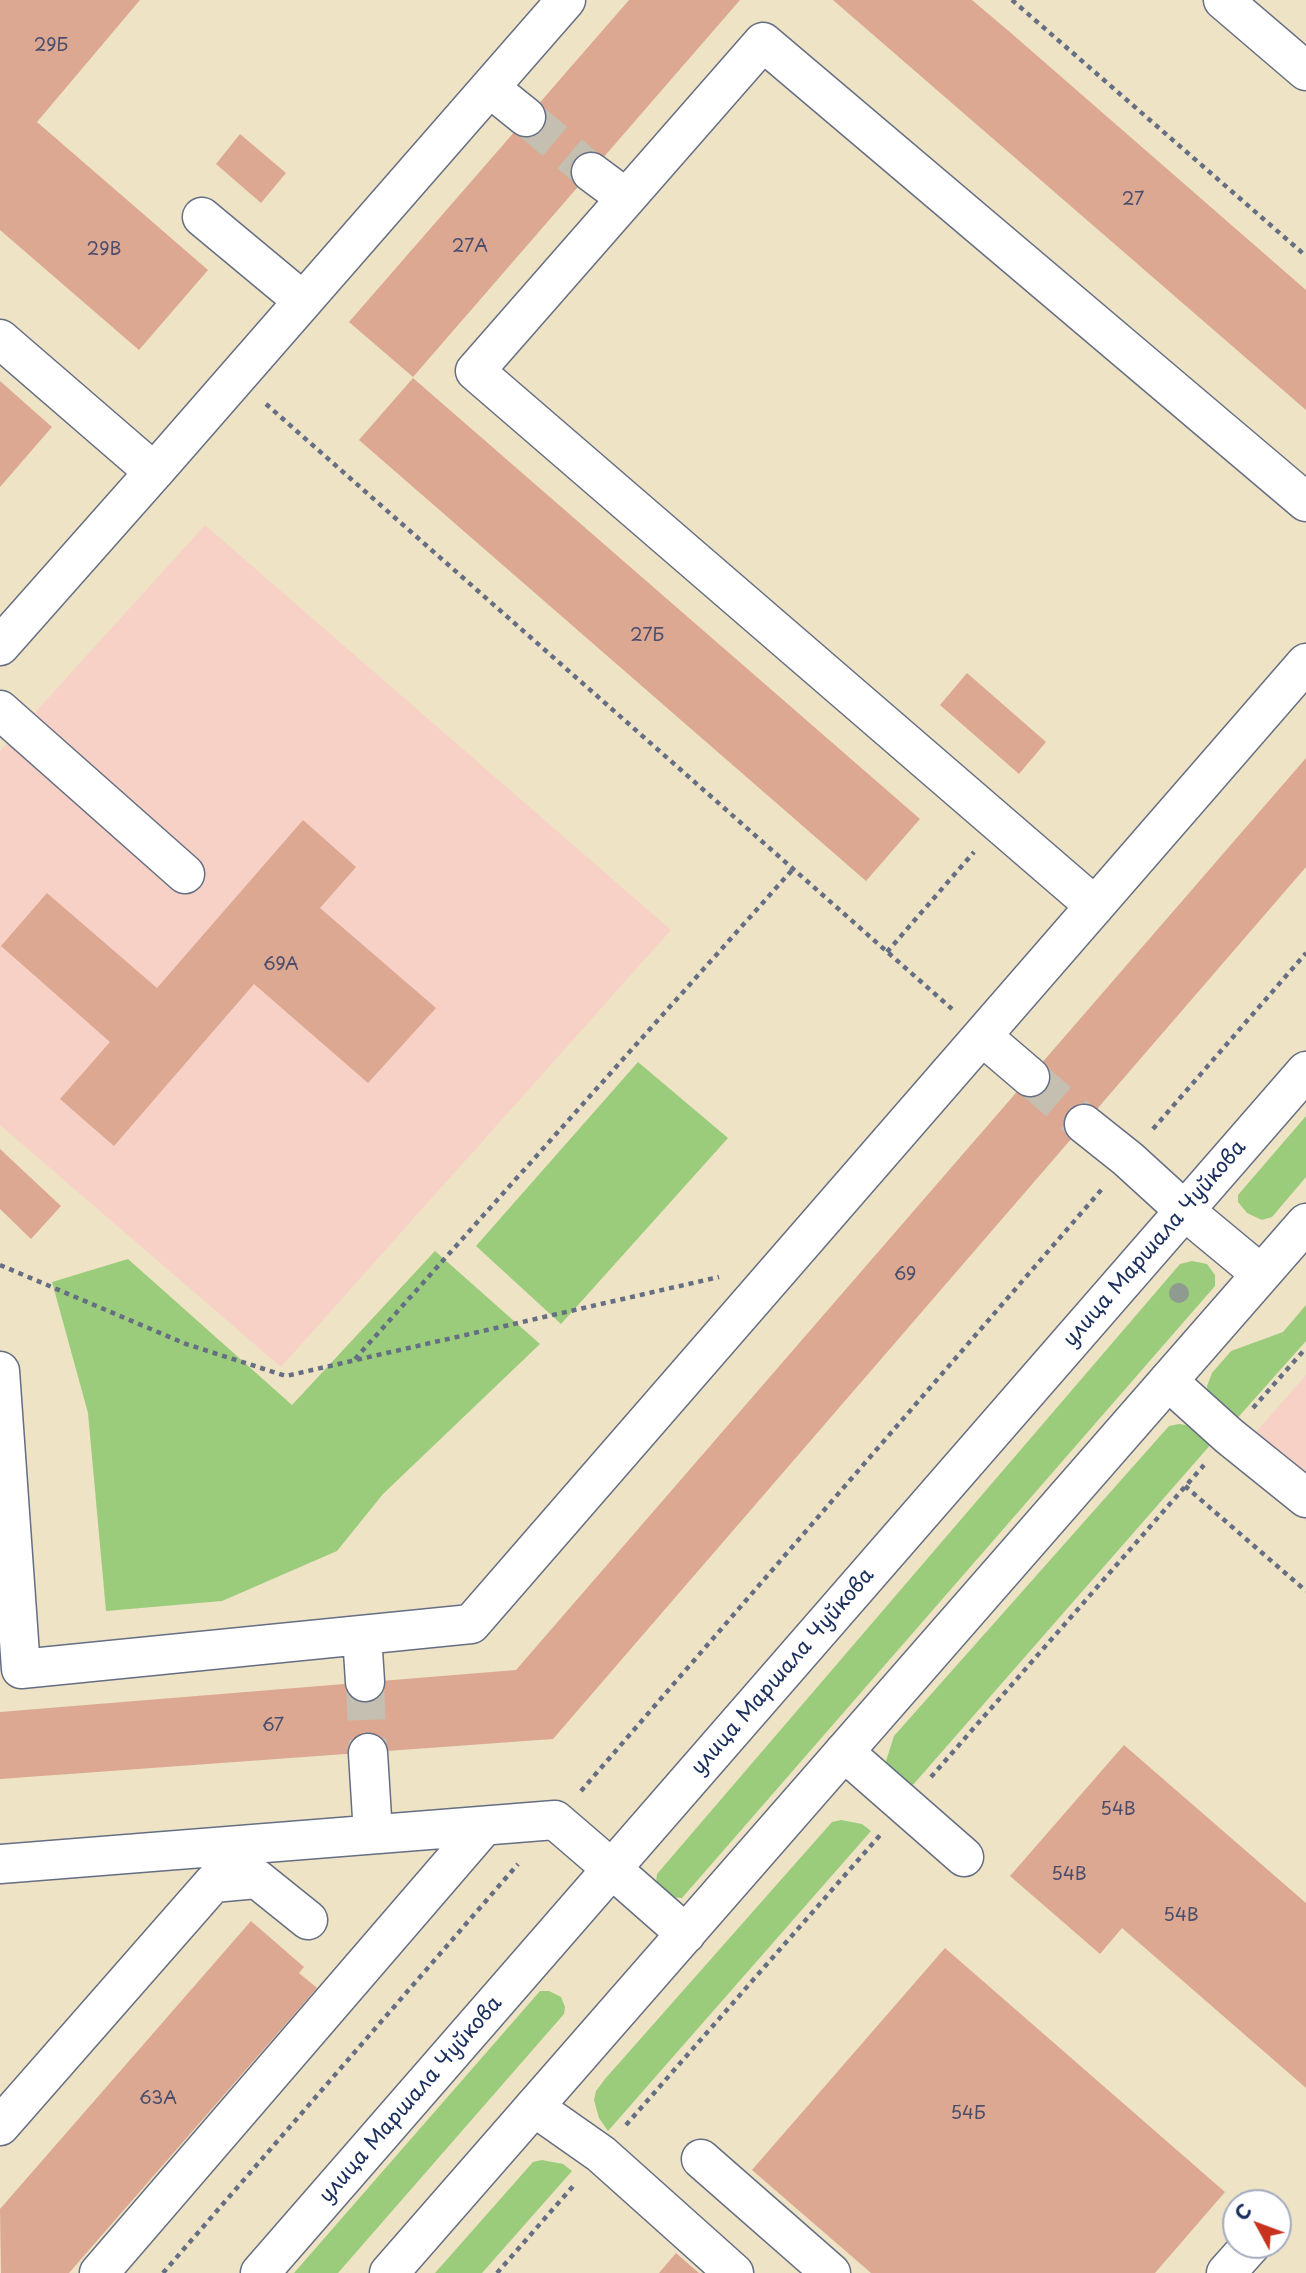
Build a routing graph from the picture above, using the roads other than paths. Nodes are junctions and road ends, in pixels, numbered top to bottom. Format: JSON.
{"nodes":[{"id":1,"x":566,"y":0,"type":"edge"},
{"id":2,"x":1223,"y":0,"type":"edge"},
{"id":3,"x":1306,"y":71,"type":"edge"},
{"id":4,"x":490,"y":88,"type":"junction"},
{"id":5,"x":526,"y":117,"type":"tunnel mouth"},
{"id":6,"x":591,"y":172,"type":"tunnel mouth"},
{"id":7,"x":626,"y":198,"type":"junction"},
{"id":8,"x":202,"y":217,"type":"dead end"},
{"id":9,"x":303,"y":301,"type":"junction"},
{"id":10,"x":0,"y":339,"type":"edge"},
{"id":11,"x":154,"y":472,"type":"junction"},
{"id":12,"x":1306,"y":502,"type":"edge"},
{"id":13,"x":0,"y":646,"type":"edge"},
{"id":14,"x":1306,"y":663,"type":"edge"},
{"id":15,"x":0,"y":710,"type":"edge"},
{"id":16,"x":185,"y":874,"type":"dead end"},
{"id":17,"x":1096,"y":906,"type":"junction"},
{"id":18,"x":982,"y":1036,"type":"junction"},
{"id":19,"x":1306,"y":1071,"type":"edge"},
{"id":20,"x":1030,"y":1077,"type":"tunnel mouth"},
{"id":21,"x":1084,"y":1124,"type":"tunnel mouth"},
{"id":22,"x":1185,"y":1211,"type":"junction"},
{"id":23,"x":1306,"y":1223,"type":"edge"},
{"id":24,"x":1261,"y":1274,"type":"junction"},
{"id":25,"x":0,"y":1371,"type":"edge"},
{"id":26,"x":1168,"y":1381,"type":"junction"},
{"id":27,"x":1306,"y":1498,"type":"edge"},
{"id":28,"x":362,"y":1635,"type":"junction"},
{"id":29,"x":365,"y":1682,"type":"tunnel mouth"},
{"id":30,"x":845,"y":1752,"type":"junction"},
{"id":31,"x":369,"y":1753,"type":"tunnel mouth"},
{"id":32,"x":484,"y":1826,"type":"junction"},
{"id":33,"x":373,"y":1834,"type":"junction"},
{"id":34,"x":964,"y":1857,"type":"dead end"},
{"id":35,"x":0,"y":1864,"type":"edge"},
{"id":36,"x":612,"y":1869,"type":"junction"},
{"id":37,"x":308,"y":1920,"type":"dead end"},
{"id":38,"x":685,"y":1934,"type":"junction"},
{"id":39,"x":534,"y":2107,"type":"junction"},
{"id":40,"x":0,"y":2126,"type":"edge"},
{"id":41,"x":701,"y":2159,"type":"dead end"},
{"id":42,"x":1238,"y":2259,"type":"edge"},
{"id":43,"x":99,"y":2273,"type":"edge"},
{"id":44,"x":260,"y":2273,"type":"edge"},
{"id":45,"x":389,"y":2273,"type":"edge"},
{"id":46,"x":733,"y":2273,"type":"edge"},
{"id":47,"x":831,"y":2273,"type":"edge"},
{"id":48,"x":1226,"y":2273,"type":"edge"}],
"edges":[{"from":1,"to":4,"type":"main road"},
{"from":2,"to":3,"type":"main road"},
{"from":4,"to":5,"type":"main road"},
{"from":4,"to":9,"type":"main road"},
{"from":6,"to":7,"type":"main road"},
{"from":7,"to":12,"type":"main road"},
{"from":7,"to":17,"type":"main road"},
{"from":8,"to":9,"type":"main road"},
{"from":9,"to":11,"type":"main road"},
{"from":10,"to":11,"type":"main road"},
{"from":11,"to":13,"type":"main road"},
{"from":14,"to":17,"type":"main road"},
{"from":15,"to":16,"type":"main road"},
{"from":17,"to":18,"type":"main road"},
{"from":18,"to":20,"type":"main road"},
{"from":18,"to":28,"type":"main road"},
{"from":19,"to":22,"type":"main road","name":"улица Маршала Чуйкова"},
{"from":21,"to":22,"type":"main road"},
{"from":22,"to":24,"type":"main road"},
{"from":22,"to":36,"type":"main road","name":"улица Маршала Чуйкова"},
{"from":23,"to":24,"type":"main road"},
{"from":24,"to":26,"type":"main road"},
{"from":25,"to":28,"type":"main road"},
{"from":26,"to":27,"type":"main road"},
{"from":26,"to":30,"type":"main road"},
{"from":28,"to":29,"type":"main road"},
{"from":30,"to":34,"type":"main road"},
{"from":30,"to":38,"type":"main road"},
{"from":31,"to":33,"type":"main road"},
{"from":32,"to":33,"type":"main road"},
{"from":32,"to":36,"type":"main road"},
{"from":32,"to":43,"type":"main road"},
{"from":33,"to":35,"type":"main road"},
{"from":36,"to":38,"type":"main road"},
{"from":36,"to":44,"type":"main road","name":"улица Маршала Чуйкова"},
{"from":37,"to":40,"type":"main road"},
{"from":38,"to":39,"type":"main road"},
{"from":39,"to":45,"type":"main road"},
{"from":39,"to":46,"type":"main road"},
{"from":41,"to":47,"type":"main road"},
{"from":42,"to":48,"type":"main road"}]}
